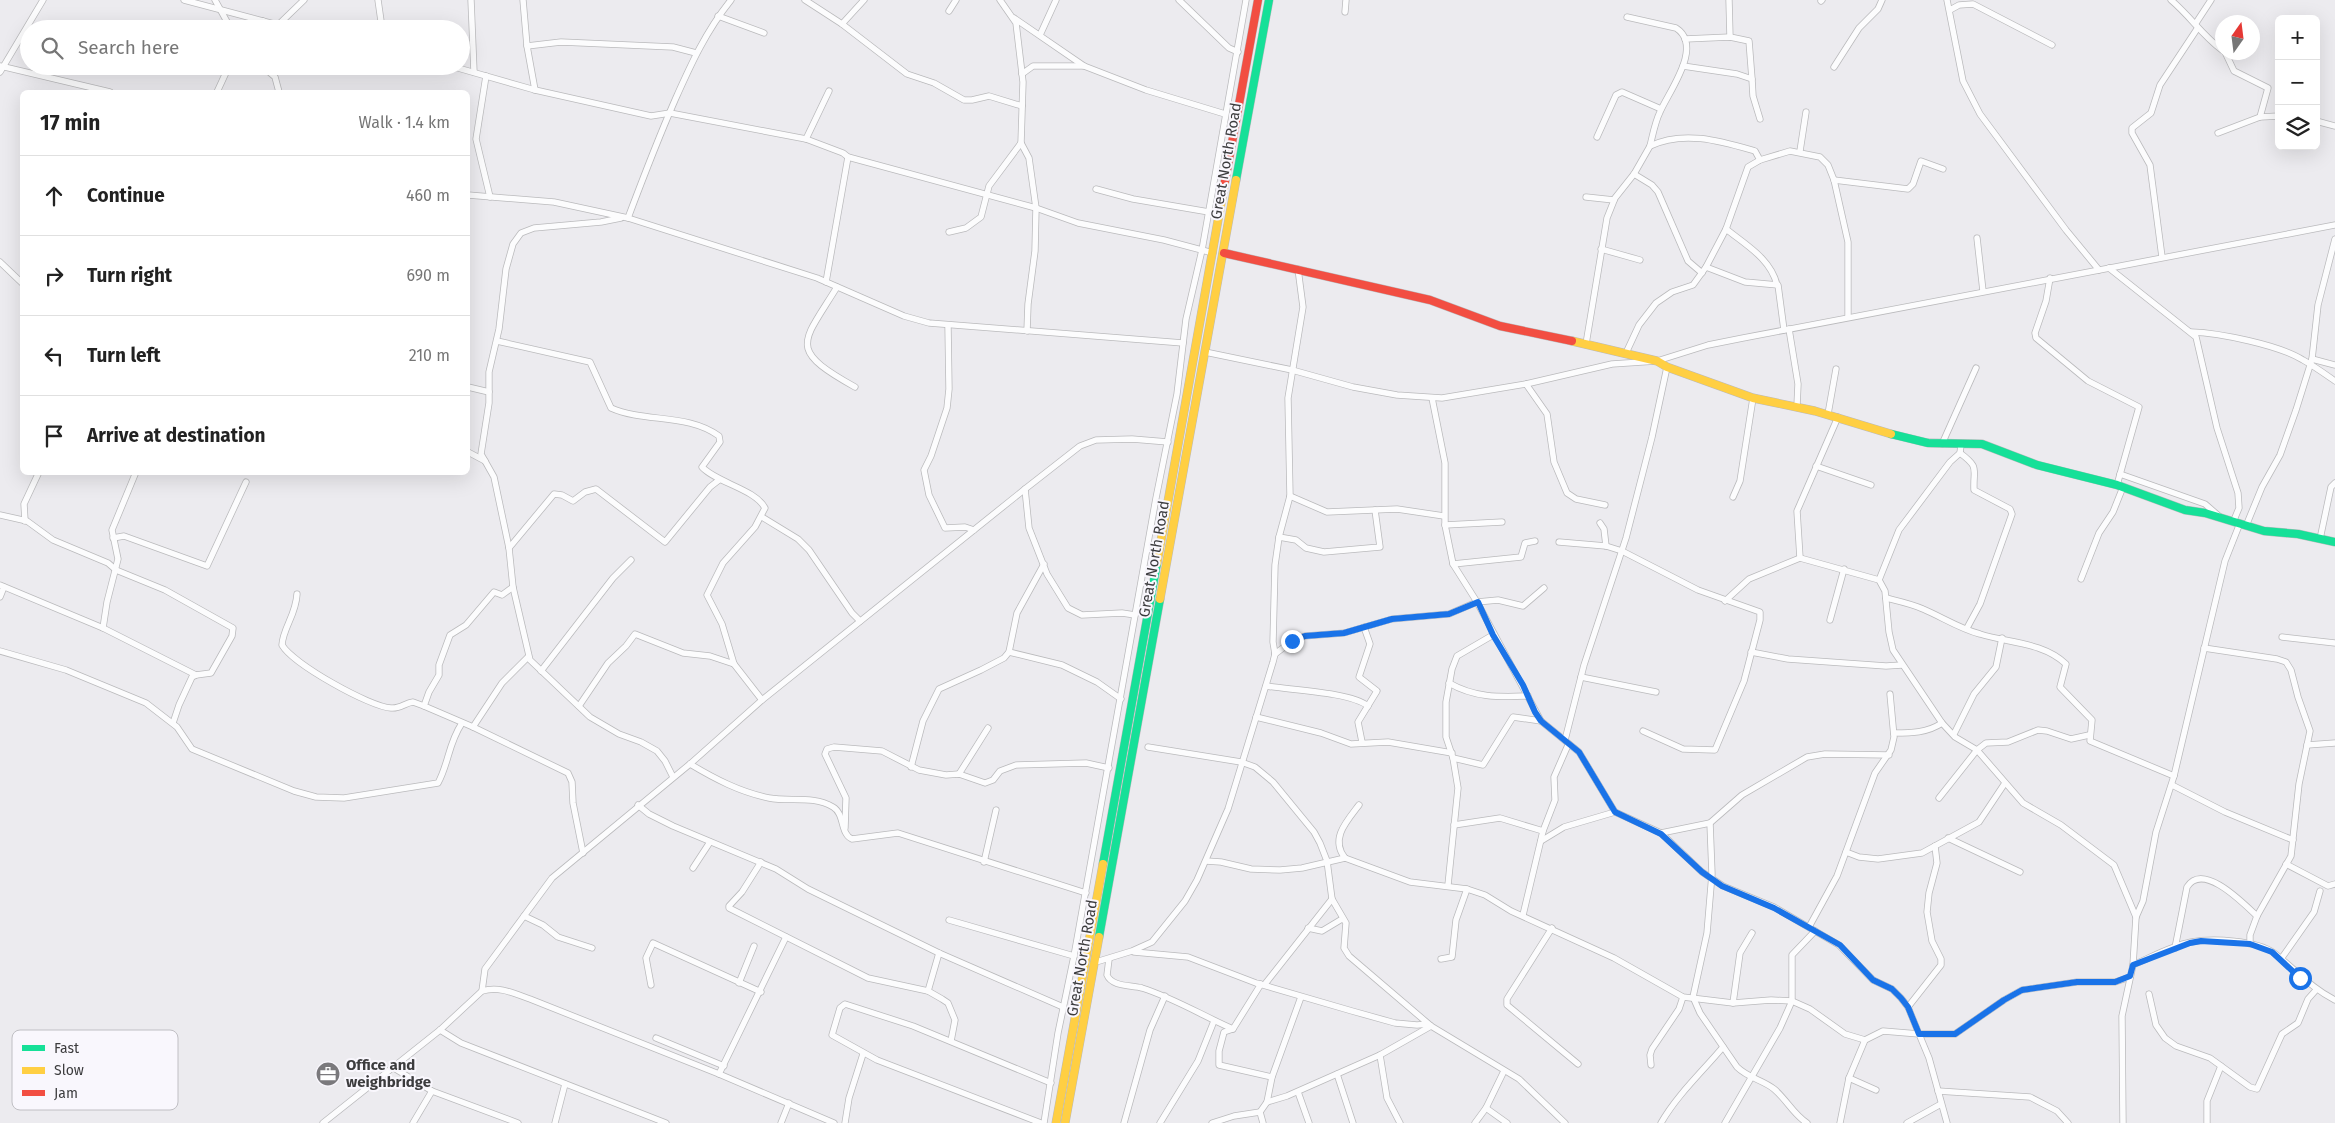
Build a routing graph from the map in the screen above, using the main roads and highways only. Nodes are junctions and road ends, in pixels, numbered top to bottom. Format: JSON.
{"nodes":[{"id":1,"x":1258,"y":0,"type":"edge"},
{"id":2,"x":1269,"y":0,"type":"edge"},
{"id":3,"x":1224,"y":253,"type":"junction"},
{"id":4,"x":2335,"y":542,"type":"edge"},
{"id":5,"x":1056,"y":1123,"type":"edge"},
{"id":6,"x":1065,"y":1123,"type":"edge"}],
"edges":[{"from":1,"to":5,"type":"main road","name":"Great North Road"},
{"from":2,"to":3,"type":"main road","name":"Great North Road"},
{"from":3,"to":4,"type":"main road"},
{"from":3,"to":6,"type":"main road","name":"Great North Road"}]}
